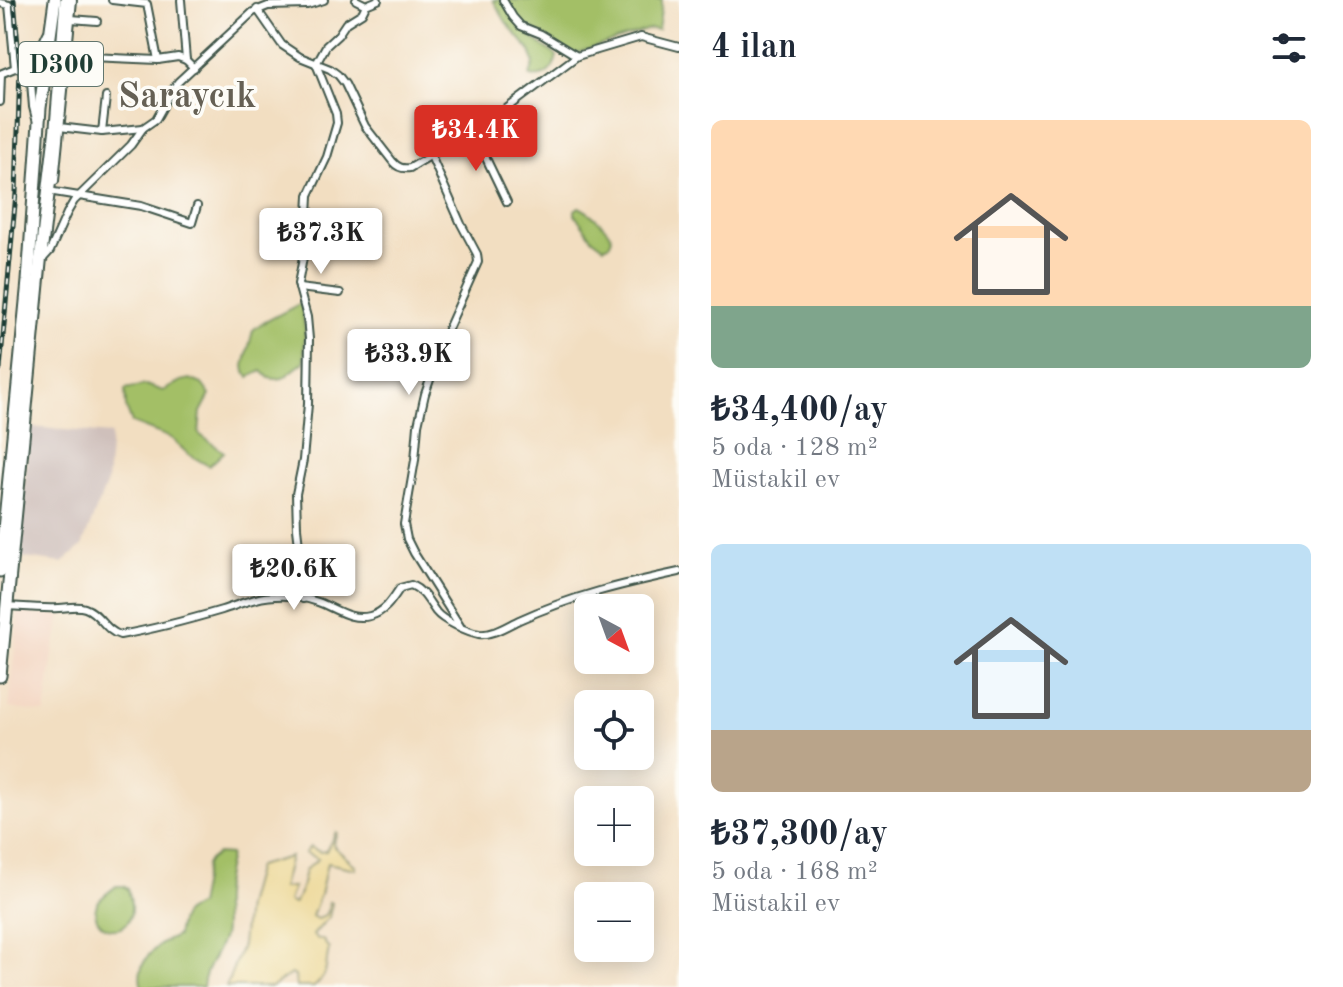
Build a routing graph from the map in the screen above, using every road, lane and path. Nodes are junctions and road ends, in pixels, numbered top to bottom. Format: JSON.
{"nodes":[{"id":1,"x":55,"y":0,"type":"edge"},
{"id":2,"x":66,"y":0,"type":"edge"},
{"id":3,"x":73,"y":0,"type":"edge"},
{"id":4,"x":112,"y":0,"type":"edge"},
{"id":5,"x":181,"y":0,"type":"edge"},
{"id":6,"x":324,"y":0,"type":"edge"},
{"id":7,"x":356,"y":0,"type":"edge"},
{"id":8,"x":378,"y":0,"type":"edge"},
{"id":9,"x":503,"y":0,"type":"edge"},
{"id":10,"x":8,"y":2,"type":"edge"},
{"id":11,"x":283,"y":2,"type":"edge"},
{"id":12,"x":0,"y":3,"type":"edge"},
{"id":13,"x":366,"y":5,"type":"junction"},
{"id":14,"x":257,"y":9,"type":"junction"},
{"id":15,"x":53,"y":19,"type":"junction"},
{"id":16,"x":71,"y":19,"type":"junction"},
{"id":17,"x":97,"y":21,"type":"dead end"},
{"id":18,"x":0,"y":36,"type":"edge"},
{"id":19,"x":12,"y":36,"type":"junction"},
{"id":20,"x":679,"y":47,"type":"edge"},
{"id":21,"x":68,"y":56,"type":"junction"},
{"id":22,"x":577,"y":56,"type":"junction"},
{"id":23,"x":158,"y":60,"type":"junction"},
{"id":24,"x":186,"y":60,"type":"junction"},
{"id":25,"x":316,"y":64,"type":"junction"},
{"id":26,"x":15,"y":68,"type":"junction"},
{"id":27,"x":194,"y":68,"type":"junction"},
{"id":28,"x":30,"y":70,"type":"junction"},
{"id":29,"x":0,"y":74,"type":"edge"},
{"id":30,"x":106,"y":97,"type":"dead end"},
{"id":31,"x":0,"y":102,"type":"edge"},
{"id":32,"x":38,"y":125,"type":"junction"},
{"id":33,"x":57,"y":127,"type":"junction"},
{"id":34,"x":143,"y":128,"type":"junction"},
{"id":35,"x":473,"y":131,"type":"junction"},
{"id":36,"x":102,"y":132,"type":"junction"},
{"id":37,"x":431,"y":156,"type":"junction"},
{"id":38,"x":51,"y":192,"type":"junction"},
{"id":39,"x":80,"y":195,"type":"junction"},
{"id":40,"x":507,"y":202,"type":"dead end"},
{"id":41,"x":197,"y":206,"type":"dead end"},
{"id":42,"x":40,"y":263,"type":"junction"},
{"id":43,"x":299,"y":288,"type":"junction"},
{"id":44,"x":340,"y":293,"type":"dead end"},
{"id":45,"x":0,"y":571,"type":"edge"},
{"id":46,"x":679,"y":572,"type":"edge"},
{"id":47,"x":303,"y":599,"type":"junction"},
{"id":48,"x":7,"y":606,"type":"junction"},
{"id":49,"x":461,"y":627,"type":"junction"},
{"id":50,"x":0,"y":676,"type":"edge"}],
"edges":[{"from":1,"to":15,"type":"highway","number":"D300"},
{"from":2,"to":33,"type":"highway","number":"D300"},
{"from":3,"to":16,"type":"street"},
{"from":4,"to":23,"type":"street"},
{"from":5,"to":24,"type":"street"},
{"from":6,"to":11,"type":"street"},
{"from":7,"to":13,"type":"street"},
{"from":8,"to":13,"type":"street"},
{"from":9,"to":22,"type":"street"},
{"from":10,"to":12,"type":"street"},
{"from":10,"to":19,"type":"street"},
{"from":11,"to":14,"type":"street"},
{"from":13,"to":25,"type":"street"},
{"from":14,"to":25,"type":"street"},
{"from":14,"to":27,"type":"street"},
{"from":15,"to":28,"type":"street"},
{"from":15,"to":32,"type":"highway","number":"D300"},
{"from":16,"to":17,"type":"street"},
{"from":16,"to":21,"type":"street"},
{"from":18,"to":19,"type":"street"},
{"from":19,"to":26,"type":"street"},
{"from":20,"to":22,"type":"street"},
{"from":21,"to":23,"type":"street"},
{"from":21,"to":33,"type":"street"},
{"from":22,"to":35,"type":"street"},
{"from":23,"to":24,"type":"street"},
{"from":24,"to":27,"type":"street"},
{"from":25,"to":37,"type":"street"},
{"from":25,"to":43,"type":"street"},
{"from":26,"to":28,"type":"street"},
{"from":26,"to":29,"type":"street"},
{"from":27,"to":34,"type":"street"},
{"from":28,"to":32,"type":"street"},
{"from":29,"to":31,"type":"street"},
{"from":30,"to":36,"type":"street"},
{"from":32,"to":33,"type":"highway"},
{"from":32,"to":45,"type":"highway","number":"D300"},
{"from":33,"to":36,"type":"street"},
{"from":33,"to":38,"type":"highway","number":"D300"},
{"from":34,"to":36,"type":"street"},
{"from":34,"to":39,"type":"street"},
{"from":35,"to":37,"type":"street"},
{"from":35,"to":40,"type":"street"},
{"from":37,"to":49,"type":"street"},
{"from":38,"to":39,"type":"street"},
{"from":38,"to":42,"type":"highway","number":"D300"},
{"from":39,"to":41,"type":"street"},
{"from":39,"to":42,"type":"street"},
{"from":42,"to":48,"type":"highway","number":"D300"},
{"from":43,"to":44,"type":"street"},
{"from":43,"to":47,"type":"street"},
{"from":46,"to":49,"type":"street"},
{"from":47,"to":48,"type":"street"},
{"from":47,"to":49,"type":"street"},
{"from":48,"to":50,"type":"highway","number":"D300"}]}
